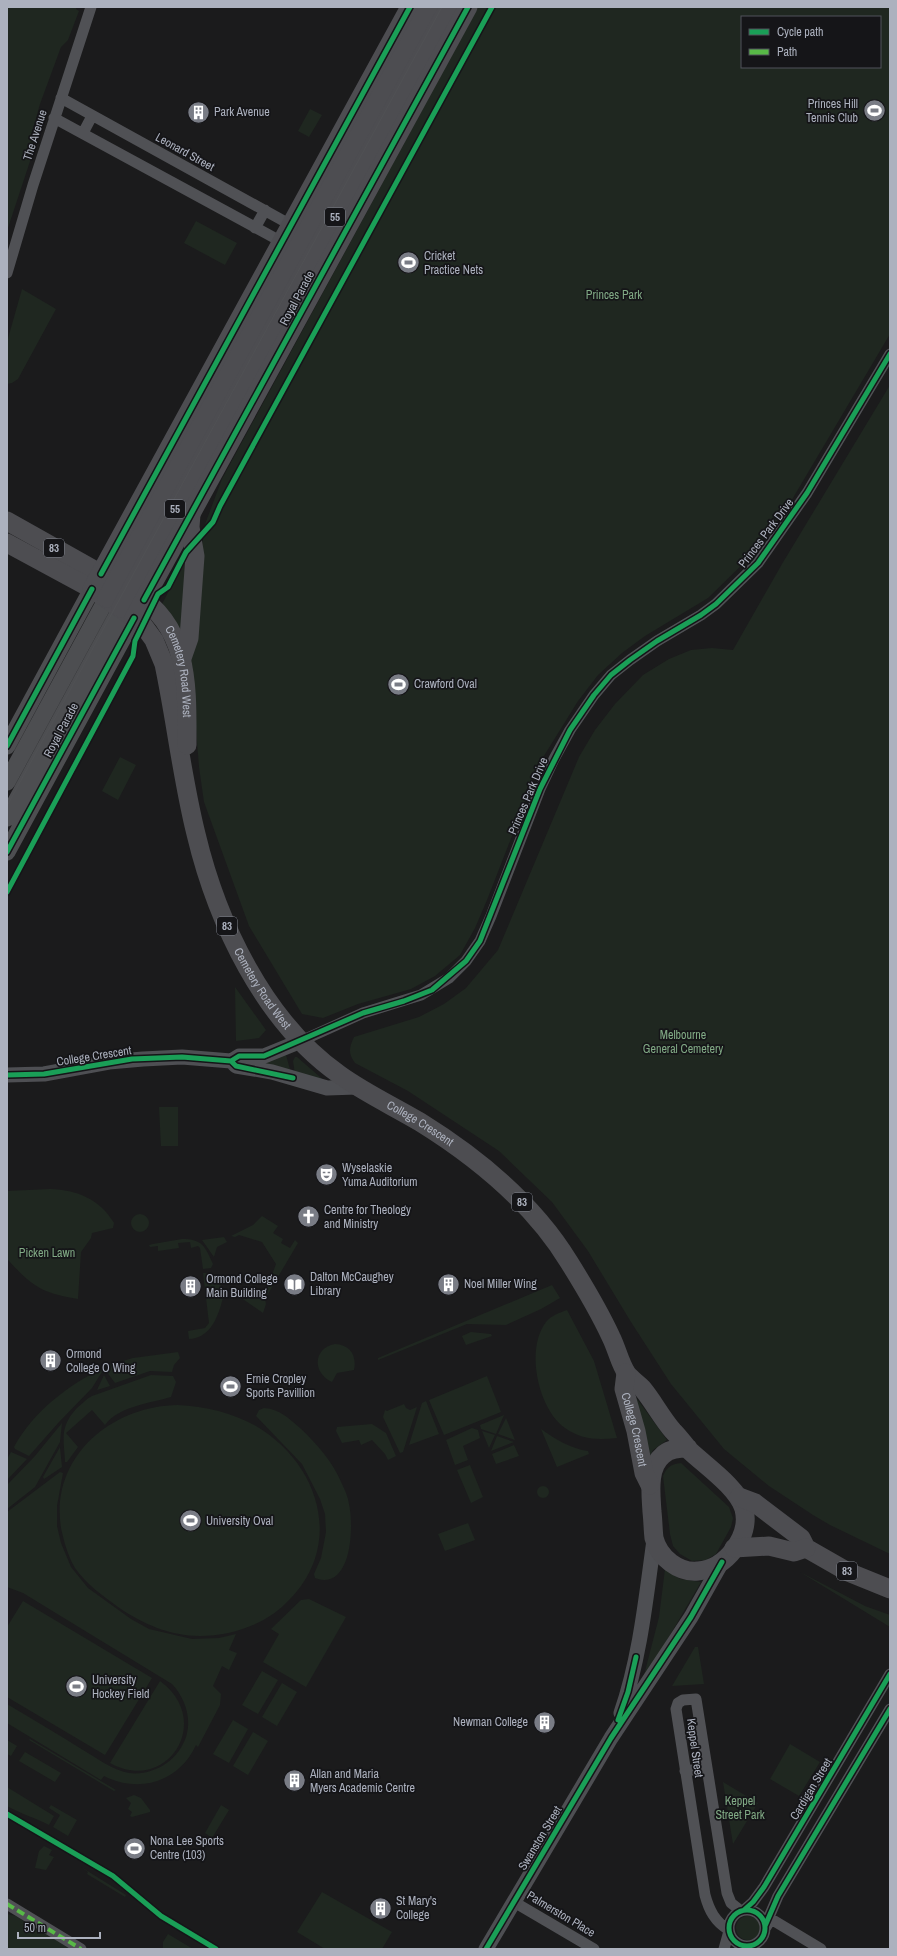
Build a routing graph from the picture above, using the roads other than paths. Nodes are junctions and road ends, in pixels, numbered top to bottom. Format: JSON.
{"nodes":[{"id":1,"x":91,"y":7,"type":"edge"},
{"id":2,"x":410,"y":7,"type":"edge"},
{"id":3,"x":429,"y":7,"type":"edge"},
{"id":4,"x":449,"y":7,"type":"edge"},
{"id":5,"x":468,"y":7,"type":"edge"},
{"id":6,"x":409,"y":62,"type":"junction"},
{"id":7,"x":61,"y":98,"type":"junction"},
{"id":8,"x":92,"y":116,"type":"junction"},
{"id":9,"x":54,"y":118,"type":"junction"},
{"id":10,"x":83,"y":133,"type":"junction"},
{"id":11,"x":265,"y":210,"type":"junction"},
{"id":12,"x":255,"y":228,"type":"junction"},
{"id":13,"x":335,"y":233,"type":"junction"},
{"id":14,"x":299,"y":240,"type":"junction"},
{"id":15,"x":315,"y":270,"type":"junction"},
{"id":16,"x":7,"y":273,"type":"edge"},
{"id":17,"x":890,"y":354,"type":"edge"},
{"id":18,"x":262,"y":366,"type":"junction"},
{"id":19,"x":191,"y":514,"type":"junction"},
{"id":20,"x":7,"y":521,"type":"edge"},
{"id":21,"x":7,"y":543,"type":"edge"},
{"id":22,"x":118,"y":595,"type":"junction"},
{"id":23,"x":182,"y":658,"type":"junction"},
{"id":24,"x":38,"y":707,"type":"junction"},
{"id":25,"x":7,"y":746,"type":"edge"},
{"id":26,"x":7,"y":782,"type":"edge"},
{"id":27,"x":188,"y":794,"type":"junction"},
{"id":28,"x":7,"y":818,"type":"edge"},
{"id":29,"x":7,"y":852,"type":"edge"},
{"id":30,"x":301,"y":1041,"type":"junction"},
{"id":31,"x":231,"y":1061,"type":"junction"},
{"id":32,"x":7,"y":1075,"type":"edge"},
{"id":33,"x":24,"y":1075,"type":"junction"},
{"id":34,"x":7,"y":1086,"type":"edge"},
{"id":35,"x":358,"y":1086,"type":"junction"},
{"id":36,"x":626,"y":1373,"type":"junction"},
{"id":37,"x":688,"y":1448,"type":"junction"},
{"id":38,"x":650,"y":1485,"type":"junction"},
{"id":39,"x":739,"y":1497,"type":"junction"},
{"id":40,"x":654,"y":1540,"type":"junction"},
{"id":41,"x":806,"y":1548,"type":"junction"},
{"id":42,"x":728,"y":1555,"type":"junction"},
{"id":43,"x":890,"y":1589,"type":"edge"},
{"id":44,"x":890,"y":1674,"type":"edge"},
{"id":45,"x":890,"y":1709,"type":"edge"},
{"id":46,"x":611,"y":1738,"type":"junction"},
{"id":47,"x":842,"y":1756,"type":"junction"},
{"id":48,"x":856,"y":1765,"type":"junction"},
{"id":49,"x":706,"y":1768,"type":"junction"},
{"id":50,"x":685,"y":1771,"type":"junction"},
{"id":51,"x":794,"y":1835,"type":"junction"},
{"id":52,"x":809,"y":1844,"type":"junction"},
{"id":53,"x":514,"y":1902,"type":"junction"},
{"id":54,"x":7,"y":1904,"type":"edge"},
{"id":55,"x":743,"y":1911,"type":"junction"},
{"id":56,"x":766,"y":1926,"type":"junction"},
{"id":57,"x":729,"y":1931,"type":"junction"},
{"id":58,"x":755,"y":1946,"type":"edge"},
{"id":59,"x":81,"y":1949,"type":"edge"},
{"id":60,"x":486,"y":1949,"type":"edge"},
{"id":61,"x":594,"y":1949,"type":"edge"},
{"id":62,"x":724,"y":1949,"type":"edge"},
{"id":63,"x":821,"y":1949,"type":"edge"}],
"edges":[{"from":1,"to":7,"type":"street","name":"The Avenue"},
{"from":2,"to":6,"type":"highway","name":"Royal Parade","number":"55"},
{"from":3,"to":6,"type":"highway","name":"Royal Parade","number":"55"},
{"from":4,"to":6,"type":"highway","name":"Royal Parade","number":"55"},
{"from":5,"to":6,"type":"highway","name":"Royal Parade","number":"55"},
{"from":6,"to":13,"type":"highway","name":"Royal Parade","number":"55"},
{"from":6,"to":14,"type":"highway","name":"Royal Parade","number":"55"},
{"from":7,"to":8,"type":"street","name":"Leonard Street"},
{"from":7,"to":9,"type":"street","name":"The Avenue"},
{"from":8,"to":10,"type":"street"},
{"from":8,"to":11,"type":"street","name":"Leonard Street"},
{"from":9,"to":10,"type":"street"},
{"from":9,"to":16,"type":"street","name":"The Avenue"},
{"from":10,"to":12,"type":"street"},
{"from":11,"to":12,"type":"street"},
{"from":11,"to":14,"type":"street","name":"Leonard Street"},
{"from":12,"to":14,"type":"street"},
{"from":13,"to":14,"type":"highway","name":"Royal Parade","number":"55"},
{"from":13,"to":15,"type":"highway","name":"Royal Parade","number":"55"},
{"from":14,"to":15,"type":"highway","name":"Royal Parade","number":"55"},
{"from":14,"to":22,"type":"highway","name":"Royal Parade","number":"55"},
{"from":15,"to":18,"type":"highway","name":"Royal Parade","number":"55"},
{"from":17,"to":30,"type":"street","name":"Princes Park Drive"},
{"from":18,"to":19,"type":"highway","name":"Royal Parade","number":"55"},
{"from":18,"to":22,"type":"highway","name":"Royal Parade","number":"55"},
{"from":19,"to":22,"type":"highway","name":"Royal Parade","number":"55"},
{"from":19,"to":23,"type":"highway"},
{"from":20,"to":22,"type":"highway","number":"83"},
{"from":21,"to":22,"type":"highway","number":"83"},
{"from":22,"to":23,"type":"highway","name":"Cemetery Road West","number":"83"},
{"from":22,"to":24,"type":"main road","name":"Royal Parade","number":"55"},
{"from":22,"to":27,"type":"highway","name":"Cemetery Road West","number":"83"},
{"from":22,"to":28,"type":"main road","name":"Royal Parade","number":"55"},
{"from":22,"to":29,"type":"main road","name":"Royal Parade","number":"55"},
{"from":23,"to":27,"type":"highway","name":"Cemetery Road West","number":"83"},
{"from":24,"to":25,"type":"main road","name":"Royal Parade","number":"55"},
{"from":24,"to":26,"type":"main road","name":"Royal Parade","number":"55"},
{"from":27,"to":30,"type":"highway","name":"Cemetery Road West","number":"83"},
{"from":30,"to":31,"type":"main road","name":"College Crescent"},
{"from":30,"to":35,"type":"highway","name":"College Crescent","number":"83"},
{"from":31,"to":33,"type":"main road","name":"College Crescent"},
{"from":31,"to":35,"type":"main road"},
{"from":32,"to":33,"type":"main road","name":"College Crescent"},
{"from":33,"to":34,"type":"main road","name":"College Crescent"},
{"from":35,"to":36,"type":"highway","name":"College Crescent","number":"83"},
{"from":36,"to":37,"type":"highway","name":"College Crescent","number":"83"},
{"from":36,"to":38,"type":"highway","name":"College Crescent","number":"83"},
{"from":37,"to":38,"type":"highway","number":"83"},
{"from":37,"to":39,"type":"highway","number":"83"},
{"from":38,"to":40,"type":"highway","number":"83"},
{"from":39,"to":41,"type":"highway","number":"83"},
{"from":39,"to":42,"type":"highway","number":"83"},
{"from":40,"to":42,"type":"highway","number":"83"},
{"from":40,"to":46,"type":"main road","name":"Swanston Street"},
{"from":41,"to":42,"type":"highway","number":"83"},
{"from":41,"to":43,"type":"highway","number":"83"},
{"from":42,"to":46,"type":"main road","name":"Swanston Street"},
{"from":44,"to":47,"type":"street","name":"Cardigan Street"},
{"from":45,"to":48,"type":"street"},
{"from":46,"to":53,"type":"main road","name":"Swanston Street"},
{"from":47,"to":48,"type":"street"},
{"from":47,"to":51,"type":"street","name":"Cardigan Street"},
{"from":48,"to":52,"type":"street"},
{"from":49,"to":50,"type":"street"},
{"from":49,"to":50,"type":"street","name":"Keppel Street"},
{"from":49,"to":55,"type":"street","name":"Keppel Street"},
{"from":50,"to":57,"type":"street","name":"Keppel Street"},
{"from":51,"to":52,"type":"street"},
{"from":51,"to":55,"type":"street","name":"Cardigan Street"},
{"from":52,"to":56,"type":"street"},
{"from":53,"to":60,"type":"main road","name":"Swanston Street"},
{"from":53,"to":61,"type":"street","name":"Palmerston Place"},
{"from":54,"to":59,"type":"street"},
{"from":55,"to":56,"type":"street"},
{"from":55,"to":57,"type":"street"},
{"from":56,"to":58,"type":"street"},
{"from":56,"to":63,"type":"street"},
{"from":57,"to":58,"type":"street"},
{"from":57,"to":62,"type":"street"}]}
